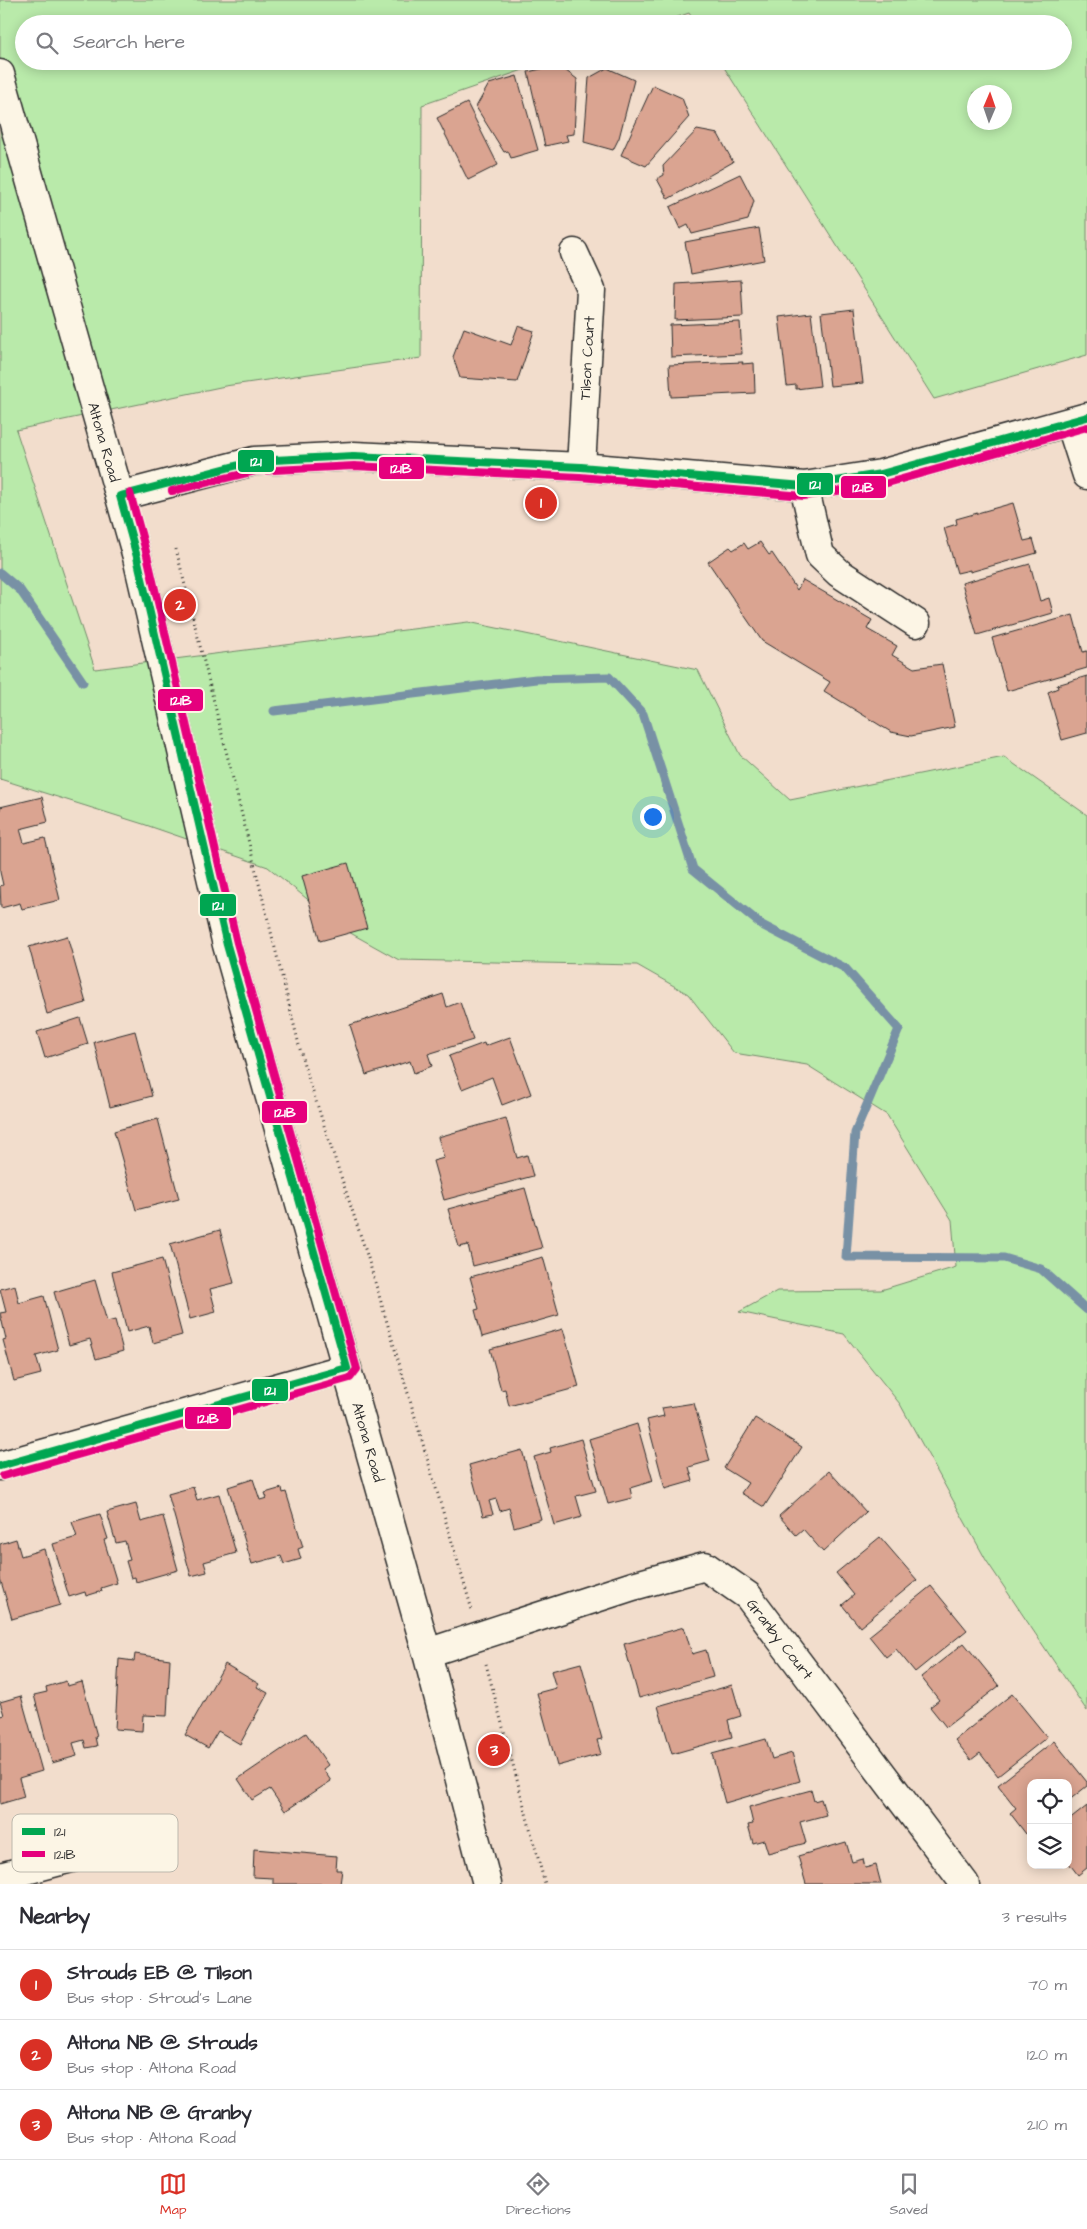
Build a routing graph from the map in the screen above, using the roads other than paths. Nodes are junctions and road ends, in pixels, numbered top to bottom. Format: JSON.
{"nodes":[{"id":1,"x":0,"y":74,"type":"edge"},
{"id":2,"x":574,"y":253,"type":"dead end"},
{"id":3,"x":1078,"y":420,"type":"edge"},
{"id":4,"x":581,"y":467,"type":"junction"},
{"id":5,"x":1087,"y":475,"type":"edge"},
{"id":6,"x":804,"y":486,"type":"junction"},
{"id":7,"x":120,"y":496,"type":"junction"},
{"id":8,"x":916,"y":623,"type":"dead end"},
{"id":9,"x":347,"y":1368,"type":"junction"},
{"id":10,"x":0,"y":1466,"type":"edge"},
{"id":11,"x":427,"y":1654,"type":"junction"},
{"id":12,"x":19,"y":1872,"type":"edge"},
{"id":13,"x":0,"y":1877,"type":"edge"},
{"id":14,"x":488,"y":1884,"type":"edge"},
{"id":15,"x":965,"y":1884,"type":"edge"}],
"edges":[{"from":1,"to":7,"type":"street","name":"Altona Road"},
{"from":2,"to":4,"type":"street","name":"Tilson Court"},
{"from":3,"to":5,"type":"street"},
{"from":3,"to":6,"type":"street"},
{"from":4,"to":6,"type":"street"},
{"from":4,"to":7,"type":"street"},
{"from":6,"to":8,"type":"street"},
{"from":7,"to":9,"type":"street","name":"Altona Road"},
{"from":9,"to":10,"type":"street"},
{"from":9,"to":11,"type":"street","name":"Altona Road"},
{"from":11,"to":14,"type":"street","name":"Altona Road"},
{"from":11,"to":15,"type":"street","name":"Granby Court"},
{"from":12,"to":13,"type":"street"}]}
